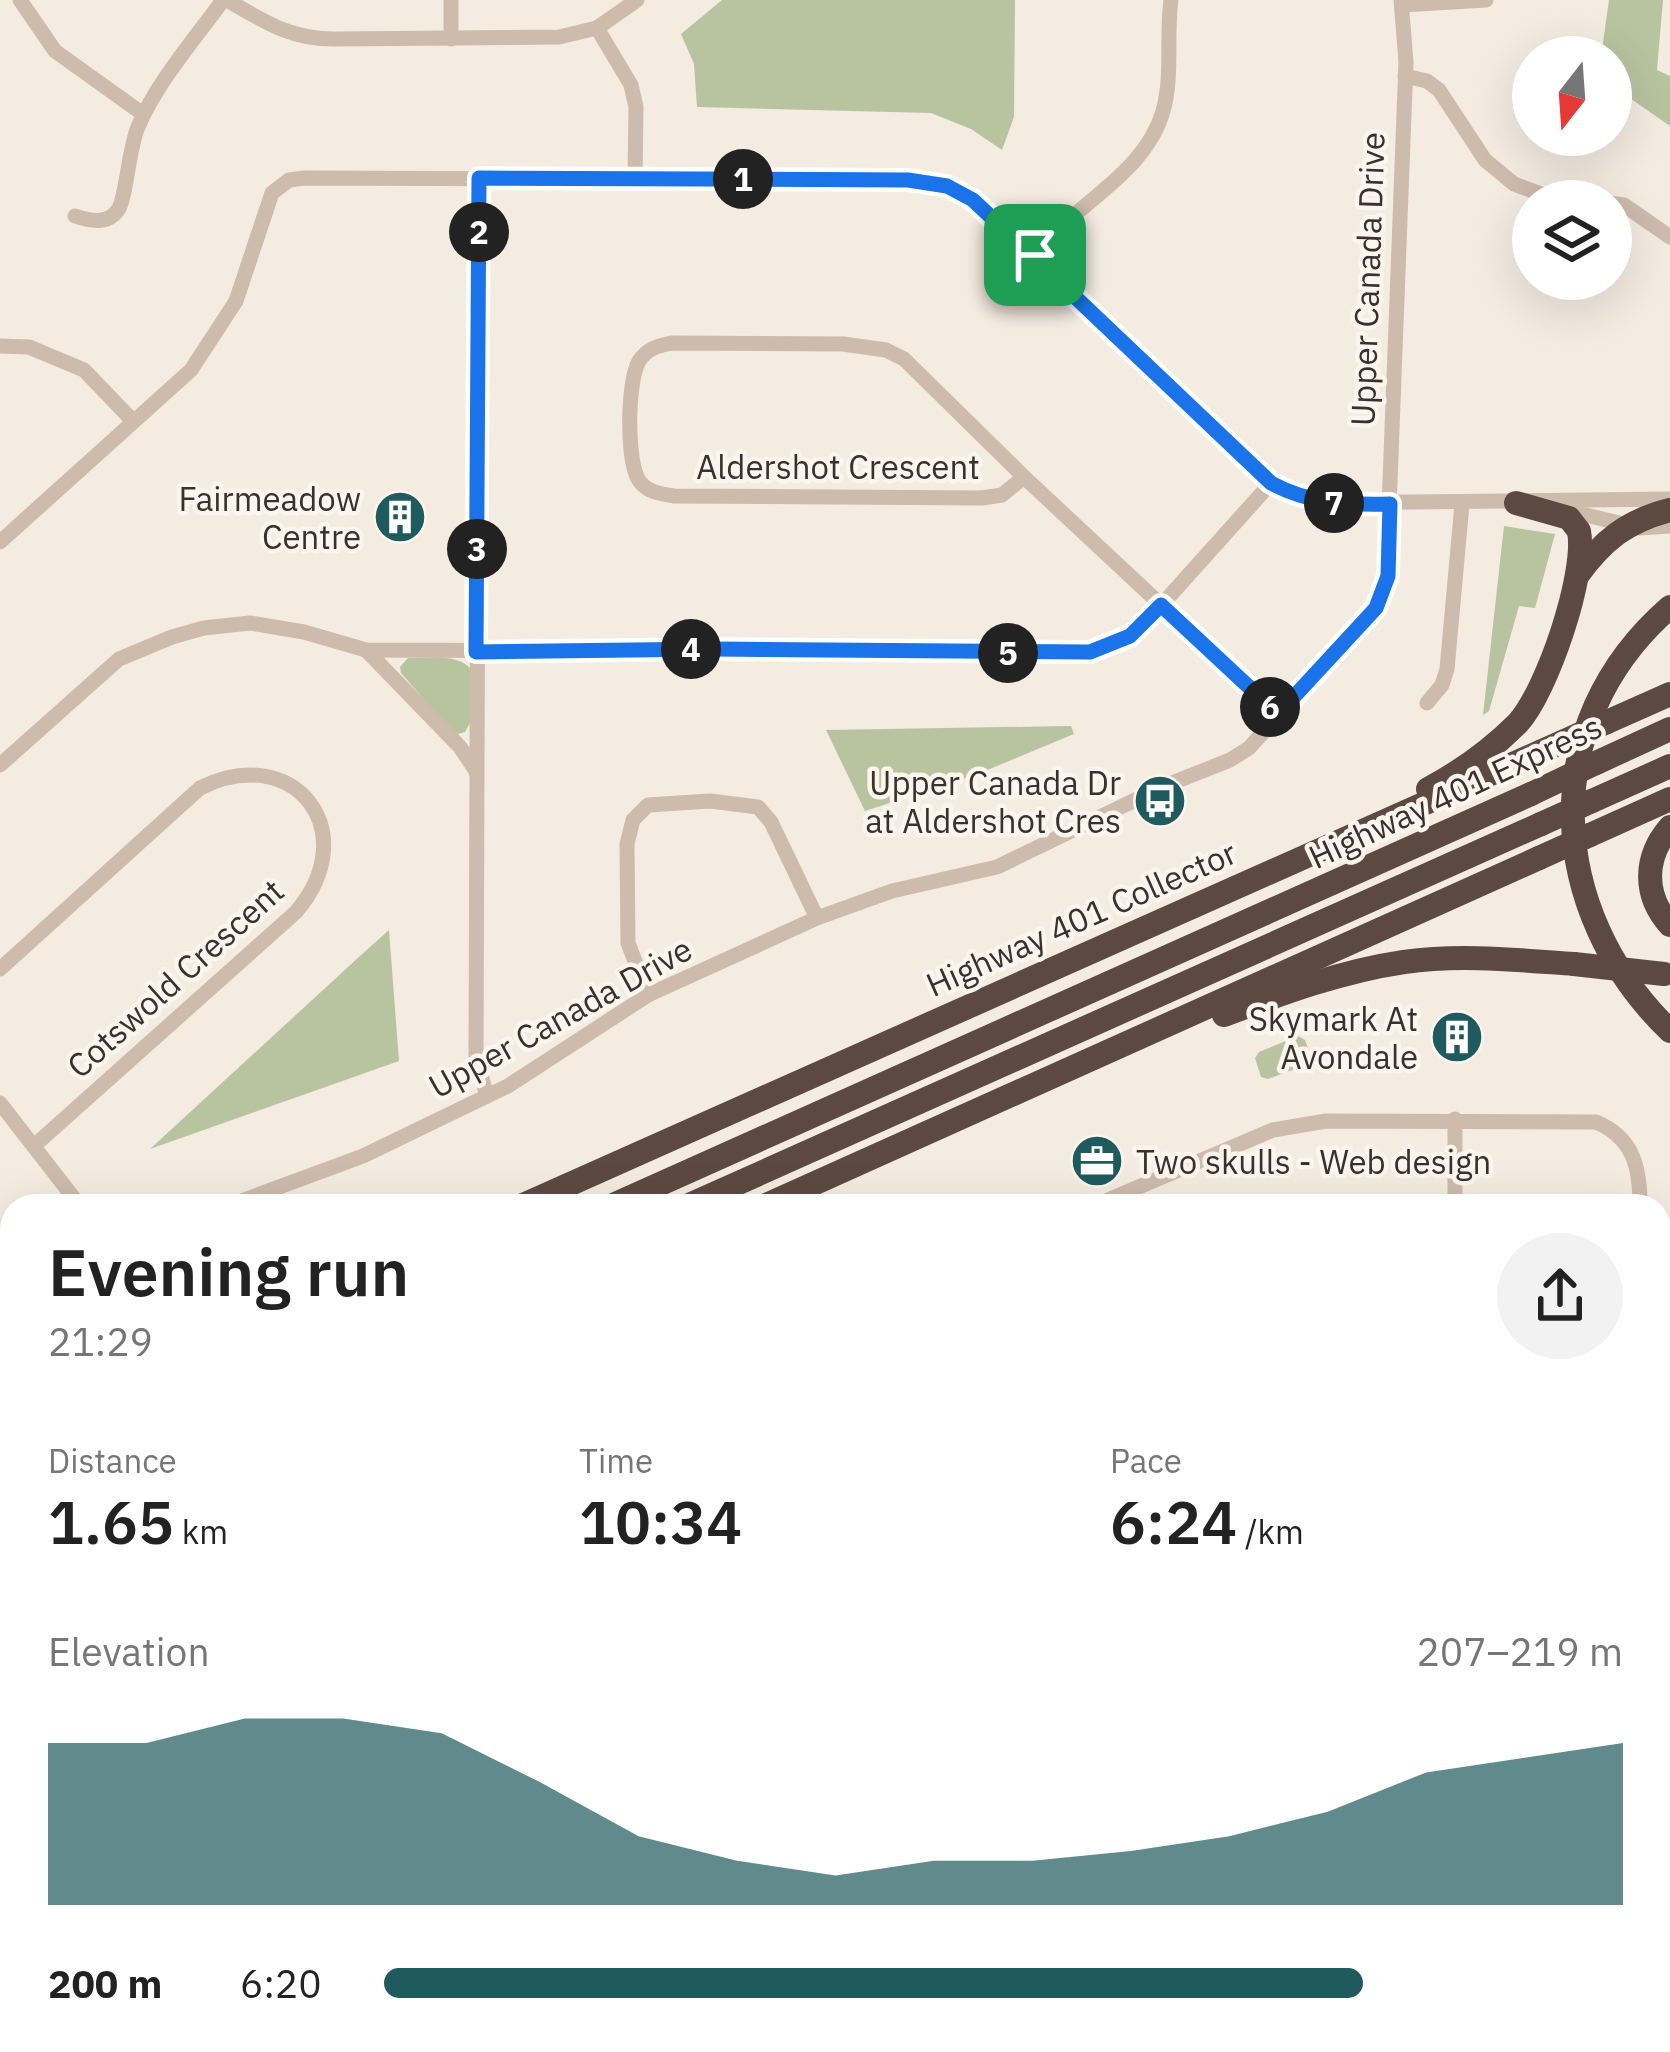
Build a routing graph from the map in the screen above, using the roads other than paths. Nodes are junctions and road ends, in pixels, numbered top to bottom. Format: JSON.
{"nodes":[{"id":1,"x":20,"y":0,"type":"edge"},
{"id":2,"x":225,"y":0,"type":"edge"},
{"id":3,"x":451,"y":0,"type":"edge"},
{"id":4,"x":638,"y":0,"type":"edge"},
{"id":5,"x":1171,"y":0,"type":"edge"},
{"id":6,"x":1486,"y":0,"type":"edge"},
{"id":7,"x":1401,"y":3,"type":"edge"},
{"id":8,"x":597,"y":28,"type":"junction"},
{"id":9,"x":452,"y":39,"type":"junction"},
{"id":10,"x":1405,"y":76,"type":"junction"},
{"id":11,"x":143,"y":114,"type":"junction"},
{"id":12,"x":479,"y":178,"type":"junction"},
{"id":13,"x":635,"y":178,"type":"junction"},
{"id":14,"x":75,"y":216,"type":"dead end"},
{"id":15,"x":1670,"y":238,"type":"edge"},
{"id":16,"x":1035,"y":255,"type":"junction"},
{"id":17,"x":0,"y":346,"type":"edge"},
{"id":18,"x":133,"y":421,"type":"junction"},
{"id":19,"x":1024,"y":477,"type":"junction"},
{"id":20,"x":1271,"y":483,"type":"junction"},
{"id":21,"x":1670,"y":499,"type":"edge"},
{"id":22,"x":1516,"y":503,"type":"junction"},
{"id":23,"x":1390,"y":504,"type":"junction"},
{"id":24,"x":1462,"y":504,"type":"junction"},
{"id":25,"x":1670,"y":510,"type":"edge"},
{"id":26,"x":1625,"y":525,"type":"junction"},
{"id":27,"x":1670,"y":526,"type":"edge"},
{"id":28,"x":0,"y":542,"type":"edge"},
{"id":29,"x":1576,"y":578,"type":"junction"},
{"id":30,"x":1161,"y":605,"type":"junction"},
{"id":31,"x":1670,"y":607,"type":"edge"},
{"id":32,"x":366,"y":650,"type":"junction"},
{"id":33,"x":476,"y":652,"type":"junction"},
{"id":34,"x":1670,"y":694,"type":"edge"},
{"id":35,"x":1427,"y":704,"type":"dead end"},
{"id":36,"x":1278,"y":714,"type":"junction"},
{"id":37,"x":1670,"y":729,"type":"edge"},
{"id":38,"x":0,"y":766,"type":"edge"},
{"id":39,"x":1670,"y":766,"type":"edge"},
{"id":40,"x":476,"y":771,"type":"junction"},
{"id":41,"x":1670,"y":799,"type":"edge"},
{"id":42,"x":1670,"y":827,"type":"edge"},
{"id":43,"x":1323,"y":846,"type":"junction"},
{"id":44,"x":817,"y":918,"type":"junction"},
{"id":45,"x":1670,"y":925,"type":"edge"},
{"id":46,"x":0,"y":969,"type":"edge"},
{"id":47,"x":1667,"y":969,"type":"edge"},
{"id":48,"x":648,"y":995,"type":"junction"},
{"id":49,"x":1670,"y":1030,"type":"edge"},
{"id":50,"x":487,"y":1096,"type":"junction"},
{"id":51,"x":0,"y":1102,"type":"edge"},
{"id":52,"x":1454,"y":1119,"type":"junction"},
{"id":53,"x":35,"y":1145,"type":"junction"},
{"id":54,"x":833,"y":1174,"type":"junction"},
{"id":55,"x":71,"y":1194,"type":"edge"},
{"id":56,"x":260,"y":1194,"type":"edge"},
{"id":57,"x":548,"y":1194,"type":"edge"},
{"id":58,"x":637,"y":1194,"type":"edge"},
{"id":59,"x":715,"y":1194,"type":"edge"},
{"id":60,"x":790,"y":1194,"type":"edge"},
{"id":61,"x":1122,"y":1194,"type":"edge"},
{"id":62,"x":1455,"y":1194,"type":"edge"},
{"id":63,"x":1639,"y":1194,"type":"edge"}],
"edges":[{"from":1,"to":11,"type":"street"},
{"from":2,"to":9,"type":"street"},
{"from":2,"to":11,"type":"street"},
{"from":3,"to":9,"type":"street"},
{"from":4,"to":8,"type":"street"},
{"from":5,"to":16,"type":"street"},
{"from":6,"to":7,"type":"street"},
{"from":7,"to":10,"type":"street","name":"Upper Canada Drive"},
{"from":8,"to":9,"type":"street"},
{"from":8,"to":13,"type":"street"},
{"from":10,"to":15,"type":"street"},
{"from":10,"to":23,"type":"street","name":"Upper Canada Drive"},
{"from":11,"to":14,"type":"street"},
{"from":12,"to":13,"type":"street"},
{"from":12,"to":18,"type":"street"},
{"from":12,"to":33,"type":"street"},
{"from":13,"to":16,"type":"street"},
{"from":16,"to":20,"type":"street"},
{"from":17,"to":18,"type":"street"},
{"from":18,"to":28,"type":"street"},
{"from":19,"to":19,"type":"street","name":"Aldershot Crescent"},
{"from":19,"to":30,"type":"street","name":"Aldershot Crescent"},
{"from":20,"to":23,"type":"street"},
{"from":20,"to":30,"type":"street"},
{"from":21,"to":22,"type":"street"},
{"from":22,"to":24,"type":"street"},
{"from":22,"to":26,"type":"street"},
{"from":22,"to":29,"type":"highway"},
{"from":23,"to":24,"type":"street"},
{"from":23,"to":36,"type":"street","name":"Upper Canada Drive"},
{"from":24,"to":35,"type":"street"},
{"from":25,"to":26,"type":"highway"},
{"from":26,"to":27,"type":"street"},
{"from":26,"to":29,"type":"highway"},
{"from":29,"to":43,"type":"highway"},
{"from":30,"to":33,"type":"street"},
{"from":30,"to":36,"type":"street","name":"Aldershot Crescent"},
{"from":31,"to":49,"type":"highway"},
{"from":32,"to":33,"type":"street"},
{"from":32,"to":38,"type":"street"},
{"from":32,"to":40,"type":"street"},
{"from":33,"to":40,"type":"street"},
{"from":34,"to":43,"type":"highway","name":"Highway 401 Collector","bridge":true},
{"from":36,"to":44,"type":"street","name":"Upper Canada Drive"},
{"from":37,"to":58,"type":"highway","name":"Highway 401 Express","bridge":true},
{"from":39,"to":59,"type":"highway","name":"Highway 401 Express","bridge":true},
{"from":40,"to":50,"type":"street"},
{"from":41,"to":54,"type":"highway","bridge":true},
{"from":42,"to":45,"type":"highway"},
{"from":43,"to":57,"type":"highway","name":"Highway 401 Collector"},
{"from":44,"to":48,"type":"street","name":"Upper Canada Drive"},
{"from":44,"to":48,"type":"street"},
{"from":46,"to":53,"type":"street","name":"Cotswold Crescent"},
{"from":47,"to":54,"type":"highway","bridge":true},
{"from":48,"to":50,"type":"street","name":"Upper Canada Drive"},
{"from":50,"to":56,"type":"street","name":"Upper Canada Drive"},
{"from":51,"to":53,"type":"street"},
{"from":52,"to":61,"type":"street"},
{"from":52,"to":62,"type":"street"},
{"from":52,"to":63,"type":"street"},
{"from":53,"to":55,"type":"street"},
{"from":54,"to":60,"type":"highway"}]}
